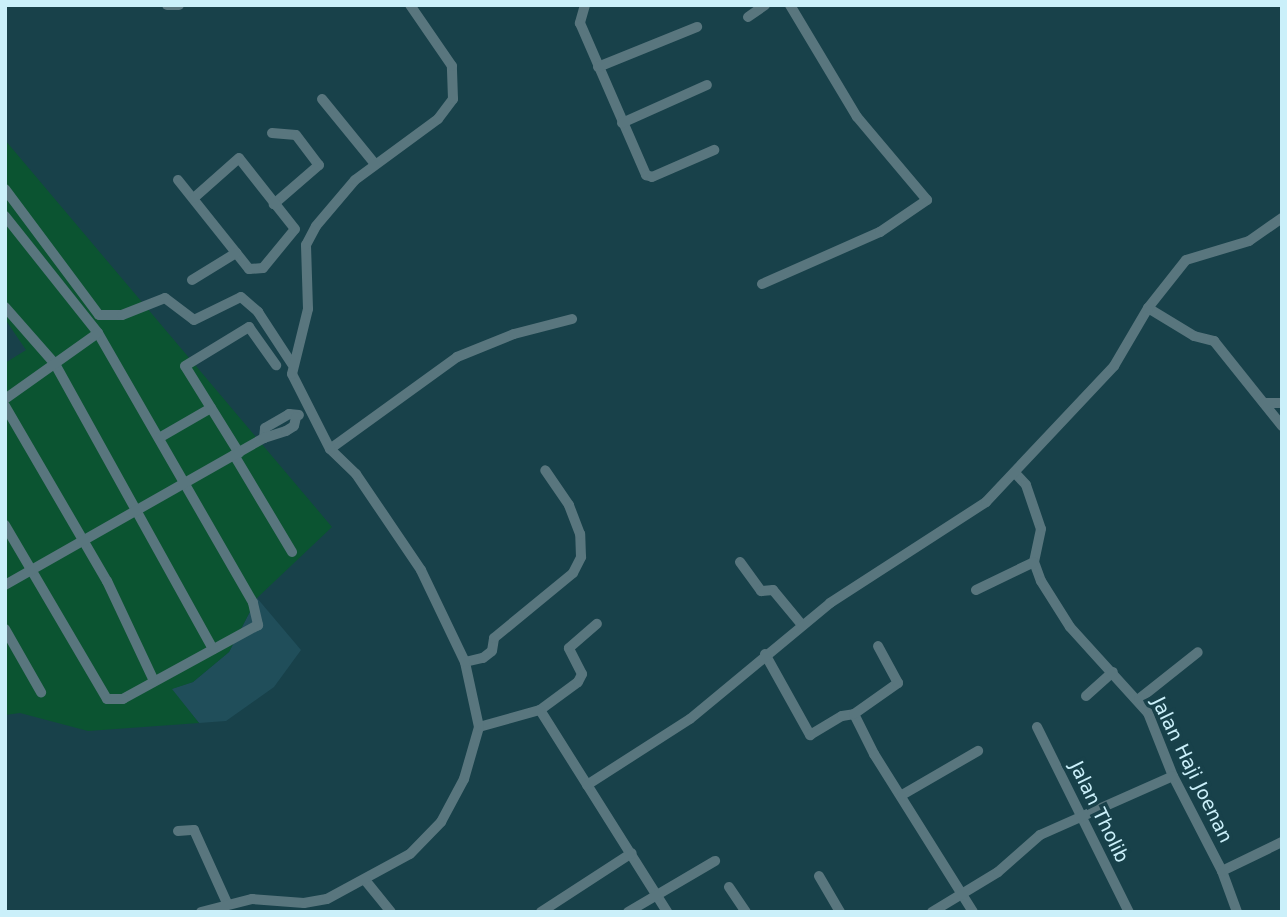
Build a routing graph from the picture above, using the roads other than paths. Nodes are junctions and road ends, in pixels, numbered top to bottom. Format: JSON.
{"nodes":[{"id":1,"x":167,"y":5,"type":"edge"},
{"id":2,"x":179,"y":5,"type":"edge"},
{"id":3,"x":410,"y":5,"type":"edge"},
{"id":4,"x":765,"y":5,"type":"edge"},
{"id":5,"x":790,"y":5,"type":"edge"},
{"id":6,"x":586,"y":6,"type":"edge"},
{"id":7,"x":748,"y":17,"type":"dead end"},
{"id":8,"x":696,"y":27,"type":"dead end"},
{"id":9,"x":598,"y":67,"type":"junction"},
{"id":10,"x":706,"y":85,"type":"dead end"},
{"id":11,"x":322,"y":99,"type":"dead end"},
{"id":12,"x":622,"y":123,"type":"junction"},
{"id":13,"x":272,"y":133,"type":"dead end"},
{"id":14,"x":714,"y":150,"type":"dead end"},
{"id":15,"x":375,"y":164,"type":"junction"},
{"id":16,"x":178,"y":180,"type":"dead end"},
{"id":17,"x":5,"y":189,"type":"edge"},
{"id":18,"x":194,"y":198,"type":"junction"},
{"id":19,"x":274,"y":204,"type":"junction"},
{"id":20,"x":5,"y":216,"type":"edge"},
{"id":21,"x":1282,"y":218,"type":"edge"},
{"id":22,"x":287,"y":240,"type":"junction"},
{"id":23,"x":306,"y":245,"type":"junction"},
{"id":24,"x":236,"y":253,"type":"junction"},
{"id":25,"x":192,"y":280,"type":"dead end"},
{"id":26,"x":762,"y":284,"type":"dead end"},
{"id":27,"x":5,"y":307,"type":"edge"},
{"id":28,"x":1148,"y":308,"type":"junction"},
{"id":29,"x":572,"y":319,"type":"dead end"},
{"id":30,"x":97,"y":333,"type":"junction"},
{"id":31,"x":55,"y":364,"type":"junction"},
{"id":32,"x":292,"y":364,"type":"junction"},
{"id":33,"x":276,"y":365,"type":"dead end"},
{"id":34,"x":5,"y":398,"type":"edge"},
{"id":35,"x":1264,"y":403,"type":"junction"},
{"id":36,"x":1282,"y":403,"type":"edge"},
{"id":37,"x":5,"y":406,"type":"edge"},
{"id":38,"x":211,"y":408,"type":"junction"},
{"id":39,"x":307,"y":410,"type":"junction"},
{"id":40,"x":1282,"y":426,"type":"edge"},
{"id":41,"x":159,"y":438,"type":"junction"},
{"id":42,"x":330,"y":449,"type":"junction"},
{"id":43,"x":237,"y":454,"type":"junction"},
{"id":44,"x":545,"y":470,"type":"dead end"},
{"id":45,"x":1015,"y":473,"type":"junction"},
{"id":46,"x":185,"y":483,"type":"junction"},
{"id":47,"x":137,"y":510,"type":"junction"},
{"id":48,"x":5,"y":526,"type":"edge"},
{"id":49,"x":81,"y":542,"type":"junction"},
{"id":50,"x":292,"y":552,"type":"dead end"},
{"id":51,"x":740,"y":562,"type":"dead end"},
{"id":52,"x":1034,"y":562,"type":"junction"},
{"id":53,"x":31,"y":571,"type":"junction"},
{"id":54,"x":5,"y":585,"type":"edge"},
{"id":55,"x":976,"y":590,"type":"dead end"},
{"id":56,"x":597,"y":624,"type":"dead end"},
{"id":57,"x":802,"y":625,"type":"junction"},
{"id":58,"x":5,"y":629,"type":"edge"},
{"id":59,"x":878,"y":646,"type":"dead end"},
{"id":60,"x":213,"y":649,"type":"junction"},
{"id":61,"x":1198,"y":652,"type":"dead end"},
{"id":62,"x":765,"y":654,"type":"junction"},
{"id":63,"x":466,"y":662,"type":"junction"},
{"id":64,"x":1112,"y":672,"type":"junction"},
{"id":65,"x":154,"y":681,"type":"junction"},
{"id":66,"x":41,"y":692,"type":"dead end"},
{"id":67,"x":1086,"y":696,"type":"dead end"},
{"id":68,"x":1139,"y":699,"type":"junction"},
{"id":69,"x":540,"y":710,"type":"junction"},
{"id":70,"x":855,"y":714,"type":"junction"},
{"id":71,"x":479,"y":727,"type":"junction"},
{"id":72,"x":1037,"y":727,"type":"dead end"},
{"id":73,"x":978,"y":751,"type":"dead end"},
{"id":74,"x":1173,"y":776,"type":"junction"},
{"id":75,"x":587,"y":785,"type":"junction"},
{"id":76,"x":902,"y":795,"type":"junction"},
{"id":77,"x":1083,"y":814,"type":"junction"},
{"id":78,"x":178,"y":831,"type":"dead end"},
{"id":79,"x":1282,"y":842,"type":"edge"},
{"id":80,"x":632,"y":853,"type":"junction"},
{"id":81,"x":715,"y":861,"type":"dead end"},
{"id":82,"x":1222,"y":871,"type":"junction"},
{"id":83,"x":819,"y":876,"type":"dead end"},
{"id":84,"x":365,"y":880,"type":"junction"},
{"id":85,"x":730,"y":887,"type":"dead end"},
{"id":86,"x":962,"y":892,"type":"junction"},
{"id":87,"x":658,"y":896,"type":"junction"},
{"id":88,"x":227,"y":903,"type":"junction"},
{"id":89,"x":201,"y":912,"type":"edge"},
{"id":90,"x":391,"y":912,"type":"edge"},
{"id":91,"x":541,"y":912,"type":"edge"},
{"id":92,"x":628,"y":912,"type":"edge"},
{"id":93,"x":667,"y":912,"type":"edge"},
{"id":94,"x":746,"y":912,"type":"edge"},
{"id":95,"x":840,"y":912,"type":"edge"},
{"id":96,"x":932,"y":912,"type":"edge"},
{"id":97,"x":973,"y":912,"type":"edge"},
{"id":98,"x":1129,"y":912,"type":"edge"},
{"id":99,"x":1237,"y":912,"type":"edge"}],
"edges":[{"from":1,"to":2,"type":"street"},
{"from":3,"to":15,"type":"street"},
{"from":4,"to":7,"type":"street"},
{"from":5,"to":26,"type":"street"},
{"from":6,"to":9,"type":"street"},
{"from":8,"to":9,"type":"street"},
{"from":9,"to":12,"type":"street"},
{"from":10,"to":12,"type":"street"},
{"from":11,"to":15,"type":"street"},
{"from":12,"to":14,"type":"street"},
{"from":13,"to":19,"type":"street"},
{"from":15,"to":23,"type":"street"},
{"from":16,"to":18,"type":"street"},
{"from":17,"to":32,"type":"street"},
{"from":18,"to":19,"type":"street"},
{"from":18,"to":24,"type":"street"},
{"from":19,"to":22,"type":"street"},
{"from":20,"to":30,"type":"street"},
{"from":21,"to":28,"type":"street"},
{"from":22,"to":23,"type":"street"},
{"from":22,"to":24,"type":"street"},
{"from":23,"to":32,"type":"street"},
{"from":24,"to":25,"type":"street"},
{"from":27,"to":31,"type":"street"},
{"from":28,"to":35,"type":"street"},
{"from":28,"to":45,"type":"street"},
{"from":29,"to":42,"type":"street"},
{"from":30,"to":31,"type":"street"},
{"from":30,"to":41,"type":"street"},
{"from":31,"to":34,"type":"street"},
{"from":31,"to":47,"type":"street"},
{"from":32,"to":39,"type":"street"},
{"from":33,"to":38,"type":"street"},
{"from":35,"to":36,"type":"street"},
{"from":35,"to":40,"type":"street"},
{"from":37,"to":49,"type":"street"},
{"from":38,"to":41,"type":"street"},
{"from":38,"to":43,"type":"street"},
{"from":39,"to":42,"type":"street"},
{"from":39,"to":43,"type":"street"},
{"from":41,"to":46,"type":"street"},
{"from":42,"to":63,"type":"street"},
{"from":43,"to":46,"type":"street"},
{"from":43,"to":50,"type":"street"},
{"from":44,"to":63,"type":"street"},
{"from":45,"to":52,"type":"street"},
{"from":45,"to":57,"type":"street"},
{"from":46,"to":47,"type":"street"},
{"from":46,"to":60,"type":"street"},
{"from":47,"to":49,"type":"street"},
{"from":47,"to":60,"type":"street"},
{"from":48,"to":53,"type":"street"},
{"from":49,"to":53,"type":"street"},
{"from":49,"to":65,"type":"street"},
{"from":51,"to":57,"type":"street"},
{"from":52,"to":55,"type":"street"},
{"from":52,"to":64,"type":"street","name":"Jalan Haji Joenan"},
{"from":53,"to":54,"type":"street"},
{"from":53,"to":65,"type":"street"},
{"from":56,"to":69,"type":"street"},
{"from":57,"to":62,"type":"street"},
{"from":58,"to":66,"type":"street"},
{"from":59,"to":70,"type":"street"},
{"from":60,"to":65,"type":"street"},
{"from":61,"to":68,"type":"street"},
{"from":62,"to":70,"type":"street"},
{"from":62,"to":75,"type":"street"},
{"from":63,"to":71,"type":"street"},
{"from":64,"to":67,"type":"street"},
{"from":64,"to":68,"type":"street","name":"Jalan Haji Joenan"},
{"from":68,"to":74,"type":"street","name":"Jalan Haji Joenan"},
{"from":69,"to":71,"type":"street"},
{"from":69,"to":75,"type":"street"},
{"from":70,"to":76,"type":"street"},
{"from":71,"to":84,"type":"street"},
{"from":72,"to":77,"type":"street","name":"Jalan Tholib"},
{"from":73,"to":76,"type":"street"},
{"from":74,"to":77,"type":"street"},
{"from":74,"to":82,"type":"street","name":"Jalan Haji Joenan"},
{"from":75,"to":80,"type":"street"},
{"from":76,"to":86,"type":"street"},
{"from":77,"to":86,"type":"street"},
{"from":77,"to":98,"type":"street","name":"Jalan Tholib"},
{"from":78,"to":88,"type":"street"},
{"from":79,"to":82,"type":"street"},
{"from":80,"to":87,"type":"street"},
{"from":80,"to":91,"type":"street"},
{"from":81,"to":87,"type":"street"},
{"from":82,"to":99,"type":"street","name":"Jalan Haji Joenan"},
{"from":83,"to":95,"type":"street"},
{"from":84,"to":88,"type":"street"},
{"from":84,"to":90,"type":"street"},
{"from":85,"to":94,"type":"street"},
{"from":86,"to":96,"type":"street"},
{"from":86,"to":97,"type":"street"},
{"from":87,"to":92,"type":"street"},
{"from":87,"to":93,"type":"street"},
{"from":88,"to":89,"type":"street"}]}
